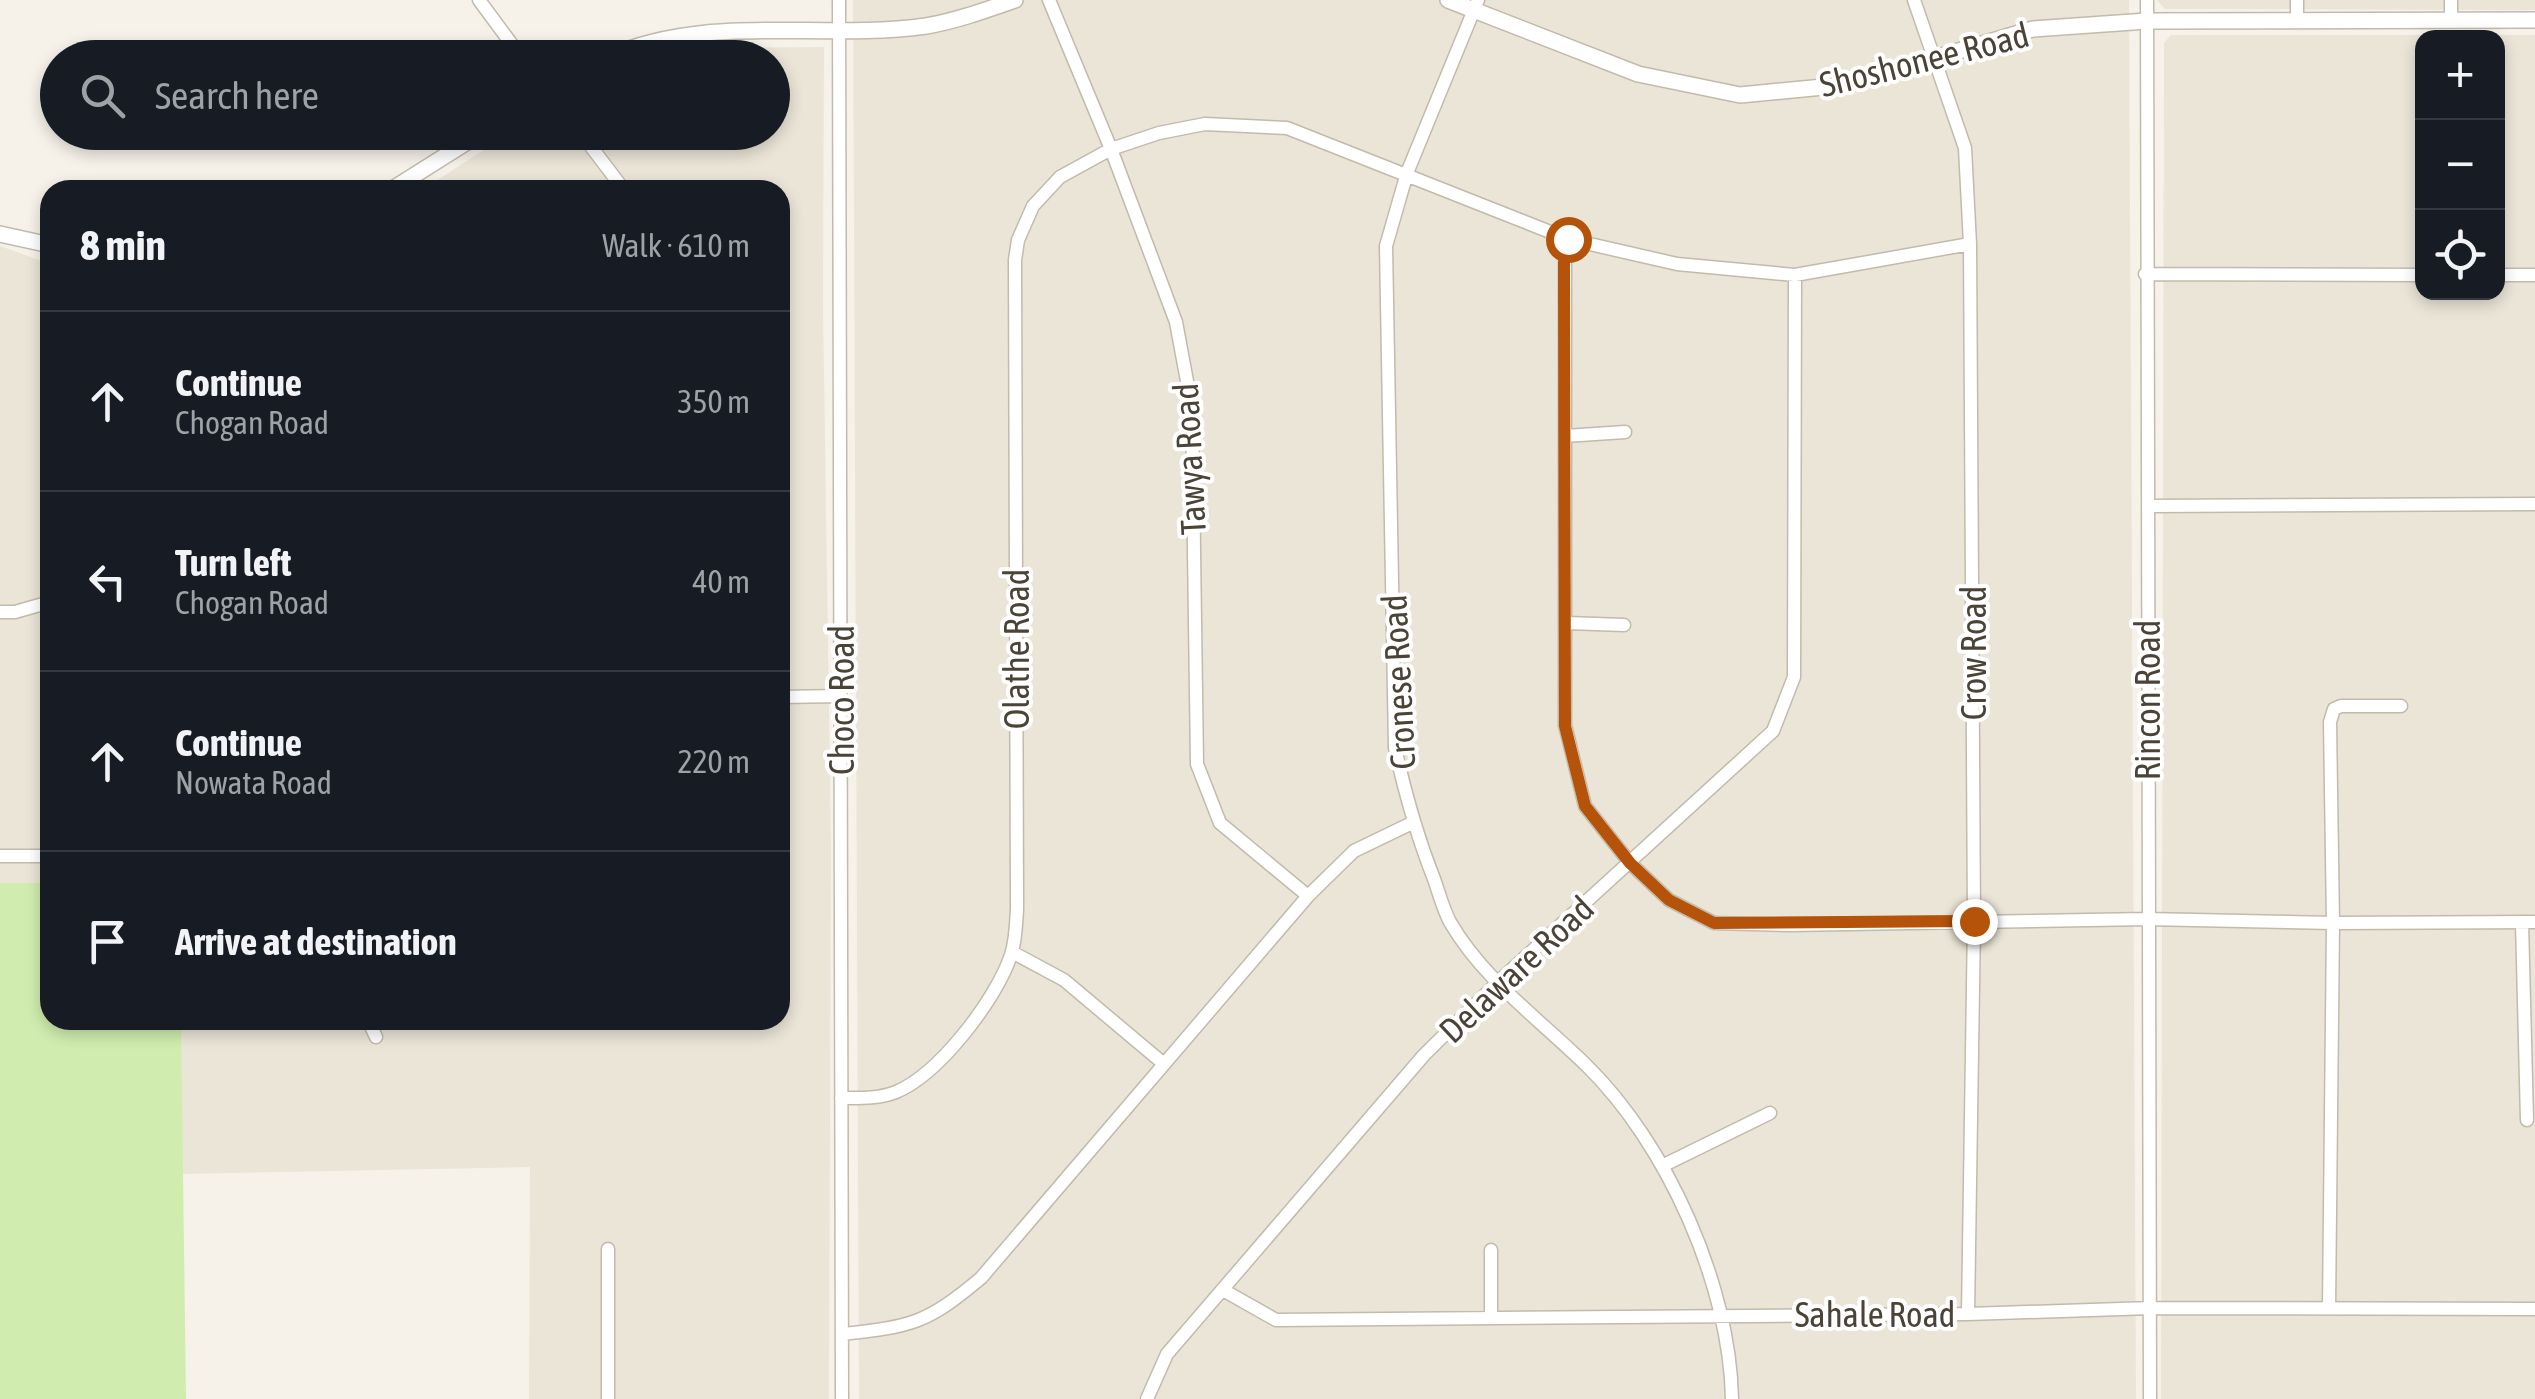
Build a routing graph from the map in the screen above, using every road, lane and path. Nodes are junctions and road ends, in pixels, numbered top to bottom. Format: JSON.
{"nodes":[{"id":1,"x":479,"y":0,"type":"edge"},
{"id":2,"x":839,"y":0,"type":"edge"},
{"id":3,"x":1015,"y":0,"type":"edge"},
{"id":4,"x":1048,"y":0,"type":"edge"},
{"id":5,"x":1448,"y":0,"type":"edge"},
{"id":6,"x":1914,"y":0,"type":"edge"},
{"id":7,"x":2147,"y":0,"type":"edge"},
{"id":8,"x":2297,"y":0,"type":"edge"},
{"id":9,"x":2451,"y":0,"type":"edge"},
{"id":10,"x":1476,"y":5,"type":"edge"},
{"id":11,"x":2451,"y":20,"type":"junction"},
{"id":12,"x":2535,"y":20,"type":"edge"},
{"id":13,"x":2147,"y":21,"type":"junction"},
{"id":14,"x":2297,"y":21,"type":"junction"},
{"id":15,"x":839,"y":30,"type":"junction"},
{"id":16,"x":509,"y":40,"type":"edge"},
{"id":17,"x":652,"y":40,"type":"edge"},
{"id":18,"x":1935,"y":57,"type":"junction"},
{"id":19,"x":1111,"y":149,"type":"junction"},
{"id":20,"x":454,"y":150,"type":"edge"},
{"id":21,"x":594,"y":150,"type":"edge"},
{"id":22,"x":1407,"y":173,"type":"junction"},
{"id":23,"x":407,"y":180,"type":"edge"},
{"id":24,"x":616,"y":180,"type":"edge"},
{"id":25,"x":0,"y":234,"type":"edge"},
{"id":26,"x":1568,"y":239,"type":"junction"},
{"id":27,"x":40,"y":244,"type":"edge"},
{"id":28,"x":1970,"y":244,"type":"junction"},
{"id":29,"x":2145,"y":274,"type":"junction"},
{"id":30,"x":1796,"y":275,"type":"junction"},
{"id":31,"x":2415,"y":275,"type":"edge"},
{"id":32,"x":2505,"y":275,"type":"edge"},
{"id":33,"x":2535,"y":276,"type":"edge"},
{"id":34,"x":1625,"y":432,"type":"dead end"},
{"id":35,"x":1565,"y":436,"type":"junction"},
{"id":36,"x":2535,"y":504,"type":"edge"},
{"id":37,"x":2148,"y":506,"type":"junction"},
{"id":38,"x":40,"y":605,"type":"edge"},
{"id":39,"x":0,"y":612,"type":"edge"},
{"id":40,"x":1566,"y":623,"type":"junction"},
{"id":41,"x":1624,"y":625,"type":"dead end"},
{"id":42,"x":841,"y":696,"type":"junction"},
{"id":43,"x":790,"y":697,"type":"edge"},
{"id":44,"x":2401,"y":706,"type":"dead end"},
{"id":45,"x":1412,"y":823,"type":"junction"},
{"id":46,"x":0,"y":856,"type":"edge"},
{"id":47,"x":40,"y":856,"type":"edge"},
{"id":48,"x":1630,"y":863,"type":"junction"},
{"id":49,"x":1308,"y":896,"type":"junction"},
{"id":50,"x":2147,"y":920,"type":"junction"},
{"id":51,"x":1974,"y":921,"type":"junction"},
{"id":52,"x":2529,"y":922,"type":"edge"},
{"id":53,"x":2333,"y":923,"type":"junction"},
{"id":54,"x":1012,"y":952,"type":"junction"},
{"id":55,"x":1497,"y":983,"type":"junction"},
{"id":56,"x":373,"y":1030,"type":"edge"},
{"id":57,"x":376,"y":1036,"type":"dead end"},
{"id":58,"x":1164,"y":1064,"type":"junction"},
{"id":59,"x":841,"y":1098,"type":"junction"},
{"id":60,"x":1770,"y":1113,"type":"dead end"},
{"id":61,"x":2527,"y":1120,"type":"dead end"},
{"id":62,"x":1662,"y":1166,"type":"junction"},
{"id":63,"x":608,"y":1248,"type":"dead end"},
{"id":64,"x":1491,"y":1250,"type":"dead end"},
{"id":65,"x":1223,"y":1290,"type":"junction"},
{"id":66,"x":2151,"y":1308,"type":"junction"},
{"id":67,"x":2329,"y":1308,"type":"junction"},
{"id":68,"x":2535,"y":1309,"type":"edge"},
{"id":69,"x":1719,"y":1314,"type":"junction"},
{"id":70,"x":1968,"y":1314,"type":"junction"},
{"id":71,"x":1491,"y":1317,"type":"junction"},
{"id":72,"x":843,"y":1334,"type":"junction"},
{"id":73,"x":608,"y":1399,"type":"edge"},
{"id":74,"x":842,"y":1399,"type":"edge"},
{"id":75,"x":1147,"y":1399,"type":"edge"},
{"id":76,"x":1732,"y":1399,"type":"edge"},
{"id":77,"x":2150,"y":1399,"type":"edge"}],
"edges":[{"from":1,"to":16,"type":"street"},
{"from":2,"to":15,"type":"street","name":"Choco Road"},
{"from":3,"to":15,"type":"street"},
{"from":4,"to":19,"type":"street","name":"Tawya Road"},
{"from":5,"to":10,"type":"street","name":"Shoshonee Road"},
{"from":6,"to":18,"type":"street","name":"Crow Road"},
{"from":7,"to":13,"type":"street","name":"Rincon Road"},
{"from":8,"to":14,"type":"street"},
{"from":9,"to":11,"type":"street"},
{"from":10,"to":18,"type":"street","name":"Shoshonee Road"},
{"from":10,"to":22,"type":"street","name":"Cronese Road"},
{"from":11,"to":12,"type":"street","name":"Shoshonee Road"},
{"from":11,"to":14,"type":"street","name":"Shoshonee Road"},
{"from":13,"to":14,"type":"street","name":"Shoshonee Road"},
{"from":13,"to":18,"type":"street","name":"Shoshonee Road"},
{"from":13,"to":29,"type":"street","name":"Rincon Road"},
{"from":15,"to":17,"type":"street"},
{"from":15,"to":42,"type":"street","name":"Choco Road"},
{"from":18,"to":28,"type":"street","name":"Crow Road"},
{"from":19,"to":22,"type":"street","name":"Olathe Road"},
{"from":19,"to":49,"type":"street","name":"Tawya Road"},
{"from":19,"to":54,"type":"street","name":"Olathe Road"},
{"from":20,"to":23,"type":"street"},
{"from":21,"to":24,"type":"street"},
{"from":22,"to":26,"type":"street","name":"Olathe Road"},
{"from":22,"to":45,"type":"street","name":"Cronese Road"},
{"from":25,"to":27,"type":"street"},
{"from":26,"to":30,"type":"street","name":"Olathe Road"},
{"from":26,"to":35,"type":"street"},
{"from":28,"to":30,"type":"street","name":"Olathe Road"},
{"from":28,"to":51,"type":"street","name":"Crow Road"},
{"from":29,"to":31,"type":"street"},
{"from":29,"to":37,"type":"street","name":"Rincon Road"},
{"from":30,"to":48,"type":"street","name":"Delaware Road"},
{"from":32,"to":33,"type":"street"},
{"from":34,"to":35,"type":"street"},
{"from":35,"to":40,"type":"street"},
{"from":36,"to":37,"type":"street"},
{"from":37,"to":50,"type":"street","name":"Rincon Road"},
{"from":38,"to":39,"type":"street"},
{"from":40,"to":41,"type":"street"},
{"from":40,"to":48,"type":"street"},
{"from":42,"to":43,"type":"street"},
{"from":42,"to":59,"type":"street","name":"Choco Road"},
{"from":44,"to":53,"type":"street"},
{"from":45,"to":49,"type":"street"},
{"from":45,"to":55,"type":"street","name":"Cronese Road"},
{"from":46,"to":47,"type":"street"},
{"from":48,"to":51,"type":"street"},
{"from":48,"to":55,"type":"street","name":"Delaware Road"},
{"from":49,"to":58,"type":"street"},
{"from":50,"to":51,"type":"street"},
{"from":50,"to":53,"type":"street"},
{"from":50,"to":66,"type":"street","name":"Rincon Road"},
{"from":51,"to":70,"type":"street","name":"Crow Road"},
{"from":52,"to":53,"type":"street"},
{"from":52,"to":61,"type":"street"},
{"from":53,"to":67,"type":"street"},
{"from":54,"to":58,"type":"street"},
{"from":54,"to":59,"type":"street","name":"Olathe Road"},
{"from":55,"to":62,"type":"street","name":"Cronese Road"},
{"from":55,"to":65,"type":"street","name":"Delaware Road"},
{"from":56,"to":57,"type":"street"},
{"from":58,"to":72,"type":"street"},
{"from":59,"to":72,"type":"street","name":"Choco Road"},
{"from":60,"to":62,"type":"street"},
{"from":62,"to":69,"type":"street","name":"Cronese Road"},
{"from":63,"to":73,"type":"street"},
{"from":64,"to":71,"type":"street"},
{"from":65,"to":71,"type":"street","name":"Sahale Road"},
{"from":65,"to":75,"type":"street","name":"Delaware Road"},
{"from":66,"to":67,"type":"street","name":"Sahale Road"},
{"from":66,"to":70,"type":"street","name":"Sahale Road"},
{"from":66,"to":77,"type":"street","name":"Rincon Road"},
{"from":67,"to":68,"type":"street","name":"Sahale Road"},
{"from":69,"to":70,"type":"street","name":"Sahale Road"},
{"from":69,"to":71,"type":"street","name":"Sahale Road"},
{"from":69,"to":76,"type":"street","name":"Cronese Road"},
{"from":72,"to":74,"type":"street","name":"Choco Road"}]}
